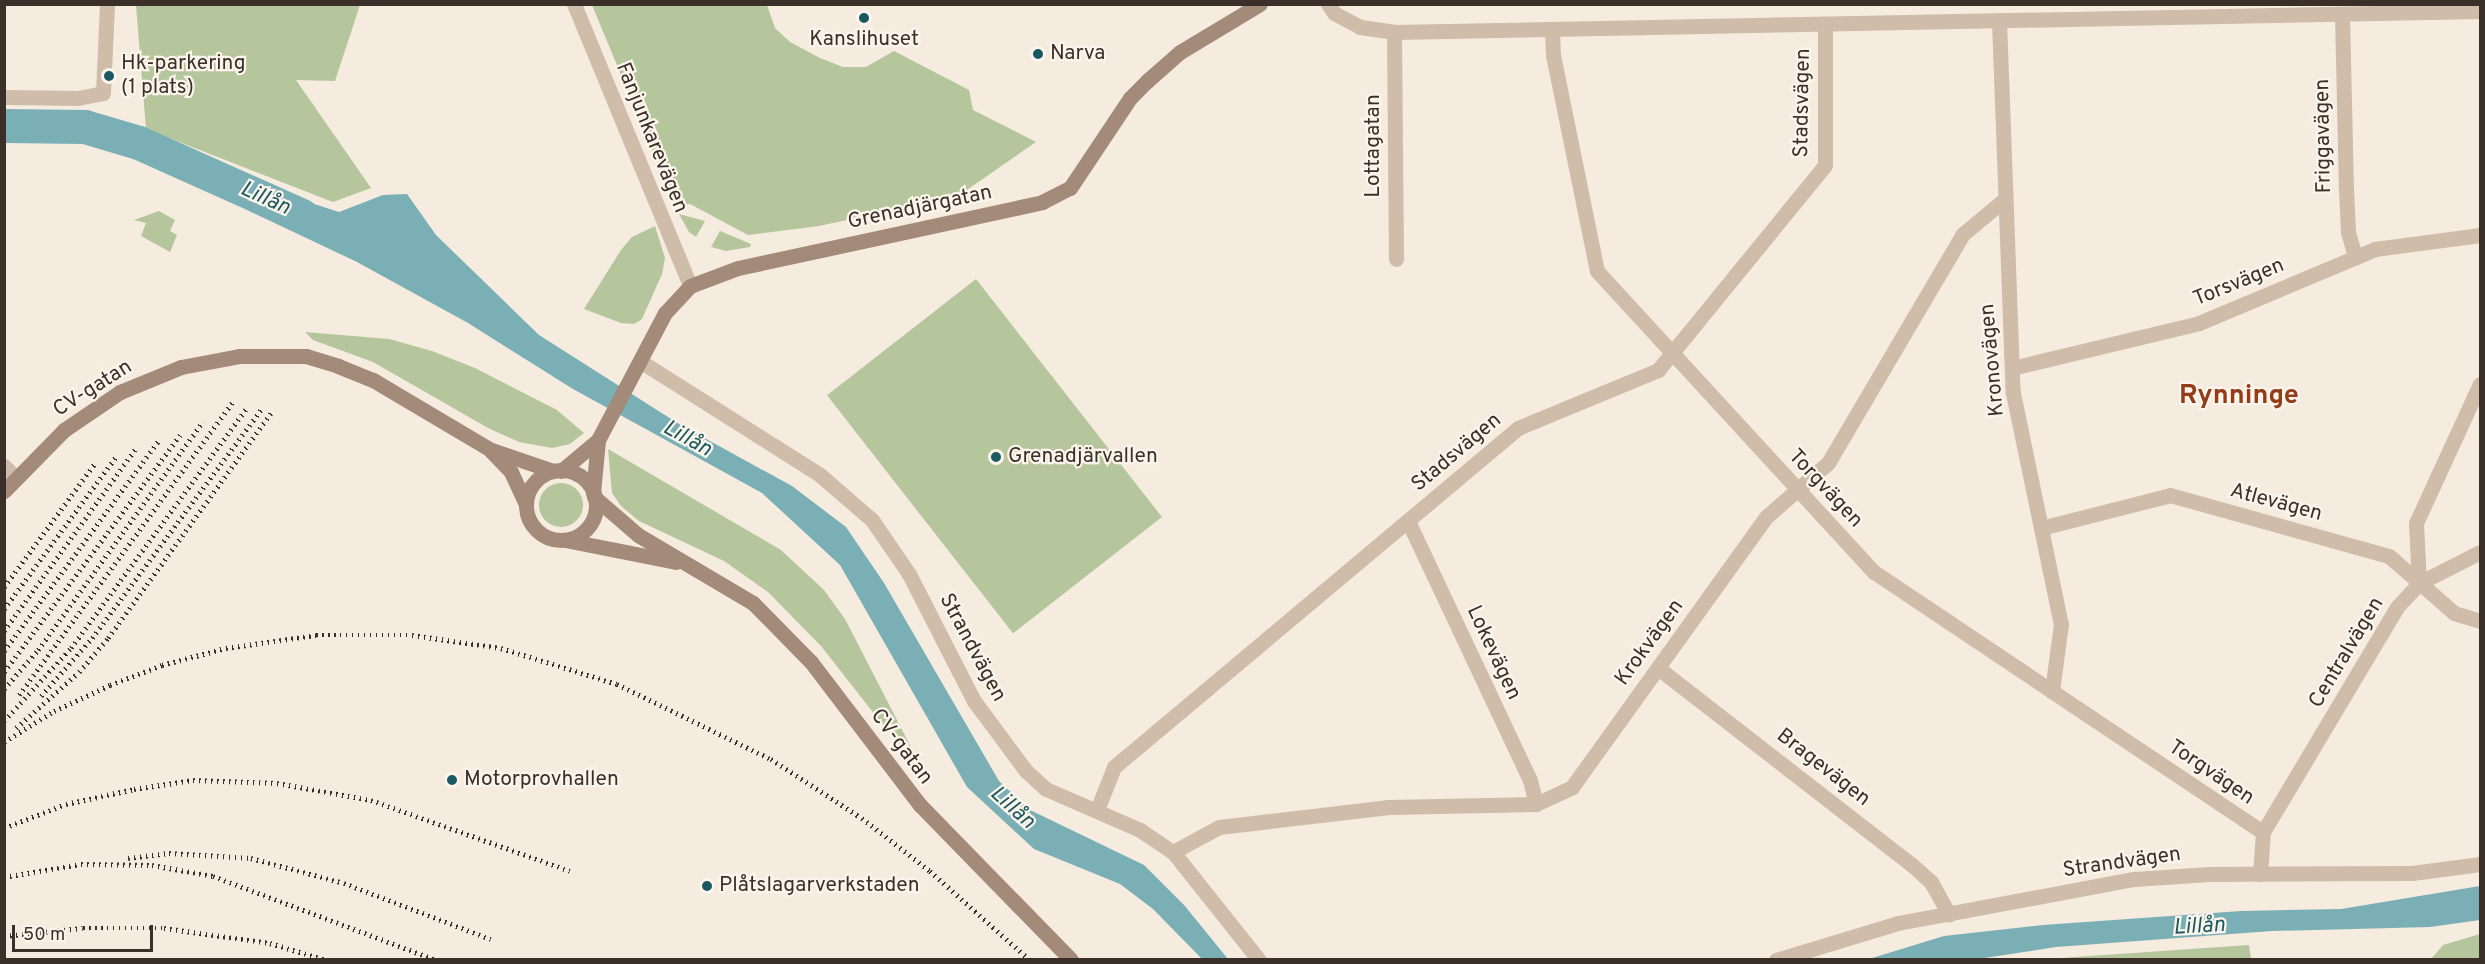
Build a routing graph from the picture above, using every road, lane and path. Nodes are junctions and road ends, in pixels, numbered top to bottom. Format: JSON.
{"nodes":[{"id":1,"x":107,"y":4,"type":"edge"},
{"id":2,"x":574,"y":4,"type":"edge"},
{"id":3,"x":1260,"y":4,"type":"edge"},
{"id":4,"x":1328,"y":4,"type":"edge"},
{"id":5,"x":2223,"y":10,"type":"edge"},
{"id":6,"x":2481,"y":11,"type":"edge"},
{"id":7,"x":2342,"y":14,"type":"junction"},
{"id":8,"x":1999,"y":20,"type":"junction"},
{"id":9,"x":1825,"y":24,"type":"junction"},
{"id":10,"x":1552,"y":29,"type":"junction"},
{"id":11,"x":1394,"y":32,"type":"junction"},
{"id":12,"x":4,"y":97,"type":"edge"},
{"id":13,"x":2006,"y":199,"type":"junction"},
{"id":14,"x":2481,"y":235,"type":"edge"},
{"id":15,"x":2355,"y":257,"type":"junction"},
{"id":16,"x":1395,"y":259,"type":"dead end"},
{"id":17,"x":690,"y":286,"type":"junction"},
{"id":18,"x":1671,"y":354,"type":"junction"},
{"id":19,"x":640,"y":361,"type":"junction"},
{"id":20,"x":2012,"y":368,"type":"junction"},
{"id":21,"x":2481,"y":384,"type":"edge"},
{"id":22,"x":598,"y":440,"type":"junction"},
{"id":23,"x":489,"y":449,"type":"junction"},
{"id":24,"x":4,"y":466,"type":"edge"},
{"id":25,"x":557,"y":471,"type":"junction"},
{"id":26,"x":16,"y":478,"type":"junction"},
{"id":27,"x":1798,"y":490,"type":"junction"},
{"id":28,"x":4,"y":491,"type":"edge"},
{"id":29,"x":594,"y":495,"type":"junction"},
{"id":30,"x":526,"y":504,"type":"junction"},
{"id":31,"x":1408,"y":520,"type":"junction"},
{"id":32,"x":2041,"y":528,"type":"junction"},
{"id":33,"x":565,"y":540,"type":"junction"},
{"id":34,"x":2481,"y":552,"type":"edge"},
{"id":35,"x":694,"y":567,"type":"junction"},
{"id":36,"x":2420,"y":582,"type":"junction"},
{"id":37,"x":2481,"y":621,"type":"edge"},
{"id":38,"x":1658,"y":668,"type":"junction"},
{"id":39,"x":2052,"y":691,"type":"junction"},
{"id":40,"x":1536,"y":804,"type":"junction"},
{"id":41,"x":1097,"y":810,"type":"junction"},
{"id":42,"x":2263,"y":832,"type":"junction"},
{"id":43,"x":1173,"y":852,"type":"junction"},
{"id":44,"x":2481,"y":864,"type":"edge"},
{"id":45,"x":2260,"y":874,"type":"junction"},
{"id":46,"x":1949,"y":914,"type":"junction"},
{"id":47,"x":1071,"y":960,"type":"edge"},
{"id":48,"x":1259,"y":960,"type":"edge"},
{"id":49,"x":1776,"y":960,"type":"edge"}],
"edges":[{"from":1,"to":12,"type":"street"},
{"from":2,"to":17,"type":"street","name":"Fanjunkarevägen"},
{"from":3,"to":17,"type":"street","name":"Grenadjärgatan"},
{"from":4,"to":11,"type":"street"},
{"from":5,"to":7,"type":"street"},
{"from":5,"to":8,"type":"street"},
{"from":6,"to":7,"type":"street"},
{"from":7,"to":15,"type":"street","name":"Friggavägen"},
{"from":8,"to":9,"type":"street"},
{"from":8,"to":13,"type":"street","name":"Kronovägen"},
{"from":9,"to":10,"type":"street"},
{"from":9,"to":18,"type":"street","name":"Stadsvägen"},
{"from":10,"to":11,"type":"street"},
{"from":10,"to":18,"type":"street","name":"Torgvägen"},
{"from":11,"to":16,"type":"street","name":"Lottagatan"},
{"from":13,"to":20,"type":"street","name":"Kronovägen"},
{"from":13,"to":27,"type":"street","name":"Krokvägen"},
{"from":14,"to":15,"type":"street","name":"Torsvägen"},
{"from":15,"to":20,"type":"street","name":"Torsvägen"},
{"from":17,"to":19,"type":"street","name":"Grenadjärgatan"},
{"from":18,"to":27,"type":"street","name":"Torgvägen"},
{"from":18,"to":31,"type":"street","name":"Stadsvägen"},
{"from":19,"to":22,"type":"street","name":"Grenadjärgatan"},
{"from":19,"to":41,"type":"street","name":"Strandvägen"},
{"from":20,"to":32,"type":"street","name":"Kronovägen"},
{"from":21,"to":36,"type":"street"},
{"from":22,"to":25,"type":"street","name":"Grenadjärgatan"},
{"from":22,"to":29,"type":"street","name":"Grenadjärgatan"},
{"from":23,"to":25,"type":"street","name":"CV-gatan"},
{"from":23,"to":26,"type":"street","name":"CV-gatan"},
{"from":23,"to":30,"type":"street","name":"CV-gatan"},
{"from":24,"to":26,"type":"street"},
{"from":25,"to":29,"type":"street"},
{"from":25,"to":30,"type":"street"},
{"from":26,"to":28,"type":"street","name":"CV-gatan"},
{"from":27,"to":38,"type":"street","name":"Krokvägen"},
{"from":27,"to":39,"type":"street","name":"Torgvägen"},
{"from":29,"to":33,"type":"street"},
{"from":29,"to":35,"type":"street","name":"CV-gatan"},
{"from":30,"to":33,"type":"street"},
{"from":31,"to":40,"type":"street","name":"Lokevägen"},
{"from":31,"to":41,"type":"street","name":"Stadsvägen"},
{"from":32,"to":36,"type":"street","name":"Atlevägen"},
{"from":32,"to":39,"type":"street","name":"Kronovägen"},
{"from":33,"to":35,"type":"street","name":"CV-gatan"},
{"from":34,"to":36,"type":"street"},
{"from":35,"to":47,"type":"street","name":"CV-gatan"},
{"from":36,"to":37,"type":"street","name":"Atlevägen"},
{"from":36,"to":42,"type":"street","name":"Centralvägen"},
{"from":38,"to":40,"type":"street","name":"Krokvägen"},
{"from":38,"to":46,"type":"street","name":"Bragevägen"},
{"from":39,"to":42,"type":"street","name":"Torgvägen"},
{"from":40,"to":43,"type":"street","name":"Krokvägen"},
{"from":41,"to":43,"type":"street","name":"Strandvägen"},
{"from":42,"to":45,"type":"street","name":"Centralvägen"},
{"from":43,"to":48,"type":"street","name":"Strandvägen"},
{"from":44,"to":45,"type":"street","name":"Strandvägen"},
{"from":45,"to":46,"type":"street","name":"Strandvägen"},
{"from":46,"to":49,"type":"street","name":"Strandvägen"}]}
